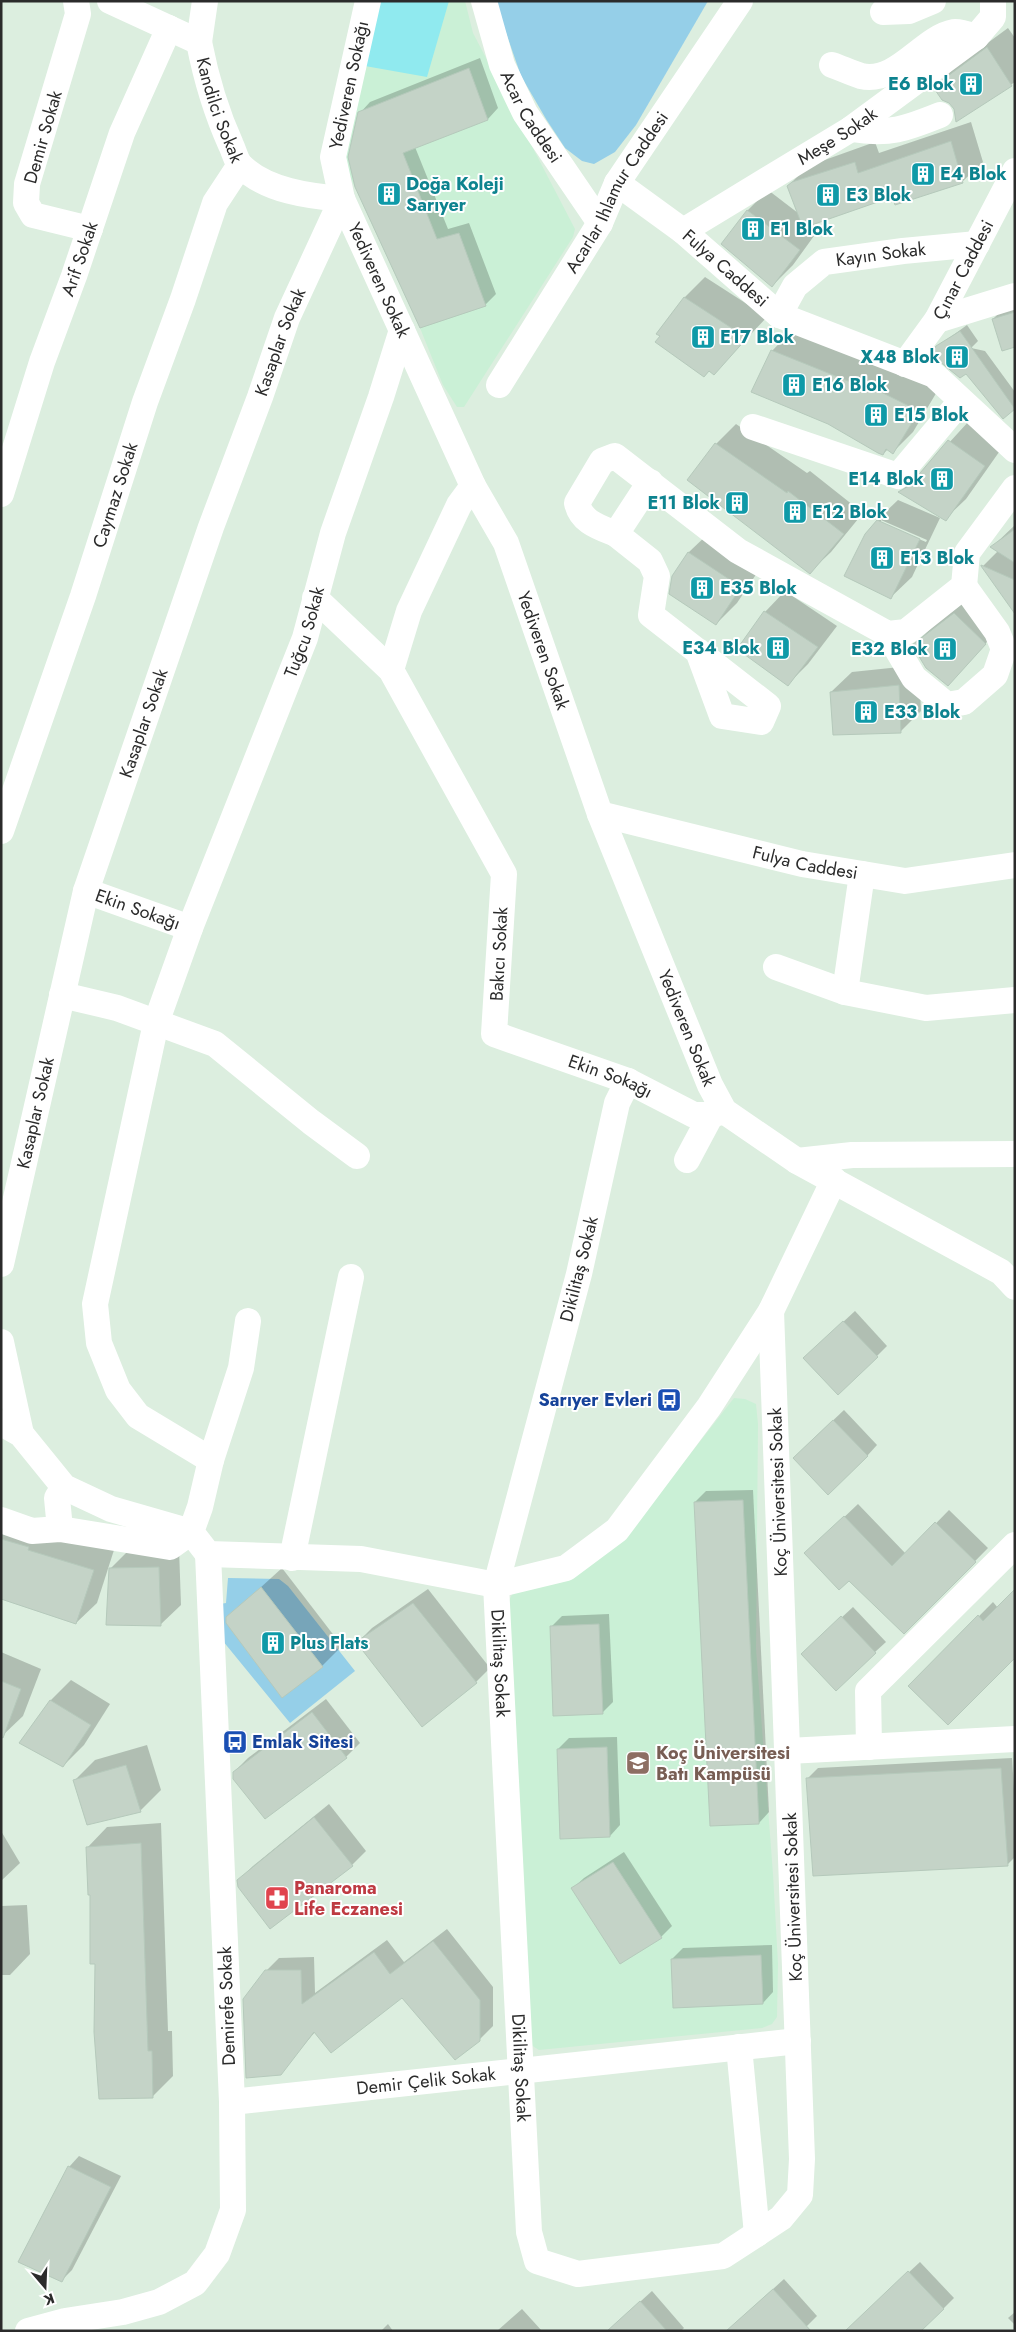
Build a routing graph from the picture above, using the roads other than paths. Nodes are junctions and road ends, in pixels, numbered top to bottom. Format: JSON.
{"nodes":[{"id":1,"x":76,"y":1,"type":"edge"},
{"id":2,"x":110,"y":1,"type":"edge"},
{"id":3,"x":205,"y":1,"type":"edge"},
{"id":4,"x":368,"y":1,"type":"edge"},
{"id":5,"x":484,"y":1,"type":"edge"},
{"id":6,"x":740,"y":1,"type":"edge"},
{"id":7,"x":933,"y":1,"type":"edge"},
{"id":8,"x":992,"y":1,"type":"edge"},
{"id":9,"x":883,"y":12,"type":"dead end"},
{"id":10,"x":169,"y":28,"type":"junction"},
{"id":11,"x":976,"y":37,"type":"junction"},
{"id":12,"x":199,"y":42,"type":"junction"},
{"id":13,"x":832,"y":65,"type":"dead end"},
{"id":14,"x":940,"y":115,"type":"dead end"},
{"id":15,"x":851,"y":130,"type":"junction"},
{"id":16,"x":240,"y":165,"type":"junction"},
{"id":17,"x":1015,"y":171,"type":"edge"},
{"id":18,"x":617,"y":183,"type":"junction"},
{"id":19,"x":342,"y":199,"type":"junction"},
{"id":20,"x":600,"y":223,"type":"junction"},
{"id":21,"x":90,"y":229,"type":"junction"},
{"id":22,"x":683,"y":231,"type":"junction"},
{"id":23,"x":977,"y":244,"type":"junction"},
{"id":24,"x":1015,"y":296,"type":"edge"},
{"id":25,"x":779,"y":315,"type":"junction"},
{"id":26,"x":937,"y":320,"type":"junction"},
{"id":27,"x":402,"y":330,"type":"junction"},
{"id":28,"x":905,"y":364,"type":"junction"},
{"id":29,"x":499,"y":385,"type":"dead end"},
{"id":30,"x":961,"y":401,"type":"junction"},
{"id":31,"x":753,"y":428,"type":"dead end"},
{"id":32,"x":1015,"y":450,"type":"edge"},
{"id":33,"x":650,"y":482,"type":"junction"},
{"id":34,"x":473,"y":486,"type":"junction"},
{"id":35,"x":1015,"y":488,"type":"edge"},
{"id":36,"x":1,"y":494,"type":"edge"},
{"id":37,"x":616,"y":534,"type":"junction"},
{"id":38,"x":964,"y":586,"type":"junction"},
{"id":39,"x":315,"y":598,"type":"junction"},
{"id":40,"x":888,"y":634,"type":"junction"},
{"id":41,"x":698,"y":651,"type":"dead end"},
{"id":42,"x":391,"y":670,"type":"junction"},
{"id":43,"x":600,"y":814,"type":"junction"},
{"id":44,"x":1,"y":831,"type":"edge"},
{"id":45,"x":1015,"y":865,"type":"edge"},
{"id":46,"x":862,"y":874,"type":"junction"},
{"id":47,"x":86,"y":891,"type":"junction"},
{"id":48,"x":190,"y":928,"type":"junction"},
{"id":49,"x":776,"y":967,"type":"dead end"},
{"id":50,"x":845,"y":992,"type":"junction"},
{"id":51,"x":62,"y":995,"type":"junction"},
{"id":52,"x":1015,"y":1000,"type":"edge"},
{"id":53,"x":156,"y":1023,"type":"junction"},
{"id":54,"x":494,"y":1034,"type":"joint"},
{"id":55,"x":628,"y":1081,"type":"junction"},
{"id":56,"x":718,"y":1113,"type":"junction"},
{"id":57,"x":1015,"y":1154,"type":"edge"},
{"id":58,"x":357,"y":1156,"type":"dead end"},
{"id":59,"x":687,"y":1160,"type":"dead end"},
{"id":60,"x":797,"y":1161,"type":"junction"},
{"id":61,"x":834,"y":1180,"type":"junction"},
{"id":62,"x":1,"y":1264,"type":"edge"},
{"id":63,"x":351,"y":1277,"type":"dead end"},
{"id":64,"x":1015,"y":1287,"type":"edge"},
{"id":65,"x":771,"y":1311,"type":"junction"},
{"id":66,"x":248,"y":1321,"type":"dead end"},
{"id":67,"x":1,"y":1342,"type":"edge"},
{"id":68,"x":11,"y":1429,"type":"edge"},
{"id":69,"x":210,"y":1460,"type":"junction"},
{"id":70,"x":64,"y":1487,"type":"junction"},
{"id":71,"x":1,"y":1520,"type":"edge"},
{"id":72,"x":60,"y":1529,"type":"junction"},
{"id":73,"x":191,"y":1532,"type":"junction"},
{"id":74,"x":1015,"y":1545,"type":"edge"},
{"id":75,"x":208,"y":1554,"type":"junction"},
{"id":76,"x":292,"y":1558,"type":"junction"},
{"id":77,"x":496,"y":1585,"type":"junction"},
{"id":78,"x":1015,"y":1739,"type":"edge"},
{"id":79,"x":869,"y":1747,"type":"junction"},
{"id":80,"x":788,"y":1751,"type":"junction"},
{"id":81,"x":798,"y":2041,"type":"junction"},
{"id":82,"x":739,"y":2047,"type":"junction"},
{"id":83,"x":520,"y":2070,"type":"junction"},
{"id":84,"x":232,"y":2102,"type":"junction"},
{"id":85,"x":757,"y":2234,"type":"junction"},
{"id":86,"x":537,"y":2261,"type":"joint"},
{"id":87,"x":34,"y":2330,"type":"edge"}],
"edges":[{"from":1,"to":21,"type":"street","name":"Demir Sokak"},
{"from":2,"to":10,"type":"street","name":"Kandilci Sokak"},
{"from":3,"to":12,"type":"street"},
{"from":4,"to":19,"type":"street","name":"Yediveren Sokağı"},
{"from":5,"to":20,"type":"street","name":"Acar Caddesi"},
{"from":6,"to":18,"type":"street","name":"Acarlar Ihlamur Caddesi"},
{"from":7,"to":9,"type":"street"},
{"from":8,"to":11,"type":"street","name":"Meşe Sokak"},
{"from":10,"to":12,"type":"street","name":"Kandilci Sokak"},
{"from":10,"to":21,"type":"street","name":"Arif Sokak"},
{"from":11,"to":13,"type":"street"},
{"from":11,"to":15,"type":"street","name":"Meşe Sokak"},
{"from":12,"to":16,"type":"street","name":"Kandilci Sokak"},
{"from":14,"to":15,"type":"street"},
{"from":15,"to":22,"type":"street","name":"Meşe Sokak"},
{"from":16,"to":19,"type":"street","name":"Kandilci Sokak"},
{"from":16,"to":44,"type":"street","name":"Caymaz Sokak"},
{"from":17,"to":23,"type":"street","name":"Çınar Caddesi"},
{"from":18,"to":20,"type":"street","name":"Acarlar Ihlamur Caddesi"},
{"from":18,"to":22,"type":"street","name":"Fulya Caddesi"},
{"from":19,"to":27,"type":"street","name":"Yediveren Sokak"},
{"from":19,"to":47,"type":"street","name":"Kasaplar Sokak"},
{"from":20,"to":29,"type":"street","name":"Acarlar Ihlamur Caddesi"},
{"from":21,"to":36,"type":"street","name":"Arif Sokak"},
{"from":22,"to":25,"type":"street","name":"Fulya Caddesi"},
{"from":23,"to":25,"type":"street","name":"Kayın Sokak"},
{"from":23,"to":26,"type":"street","name":"Çınar Caddesi"},
{"from":24,"to":26,"type":"street"},
{"from":25,"to":28,"type":"street","name":"Fulya Caddesi"},
{"from":26,"to":28,"type":"street","name":"Çınar Caddesi"},
{"from":27,"to":34,"type":"street","name":"Yediveren Sokak"},
{"from":27,"to":39,"type":"street","name":"Tuğcu Sokak"},
{"from":28,"to":30,"type":"street","name":"Fulya Caddesi"},
{"from":30,"to":31,"type":"street"},
{"from":30,"to":32,"type":"street","name":"Fulya Caddesi"},
{"from":33,"to":37,"type":"street"},
{"from":33,"to":37,"type":"street"},
{"from":33,"to":40,"type":"street"},
{"from":34,"to":42,"type":"street"},
{"from":34,"to":43,"type":"street","name":"Yediveren Sokak"},
{"from":35,"to":38,"type":"street"},
{"from":37,"to":41,"type":"street"},
{"from":38,"to":40,"type":"street"},
{"from":38,"to":40,"type":"street"},
{"from":39,"to":42,"type":"street"},
{"from":39,"to":48,"type":"street","name":"Tuğcu Sokak"},
{"from":42,"to":54,"type":"street","name":"Bakıcı Sokak"},
{"from":43,"to":46,"type":"street","name":"Fulya Caddesi"},
{"from":43,"to":56,"type":"street","name":"Yediveren Sokak"},
{"from":45,"to":46,"type":"street","name":"Fulya Caddesi"},
{"from":46,"to":50,"type":"street"},
{"from":47,"to":48,"type":"street","name":"Ekin Sokağı"},
{"from":47,"to":51,"type":"street","name":"Kasaplar Sokak"},
{"from":48,"to":53,"type":"street","name":"Tuğcu Sokak"},
{"from":49,"to":50,"type":"street"},
{"from":50,"to":52,"type":"street"},
{"from":51,"to":53,"type":"street"},
{"from":51,"to":62,"type":"street","name":"Kasaplar Sokak"},
{"from":53,"to":58,"type":"street"},
{"from":53,"to":69,"type":"street","name":"Tuğcu Sokak"},
{"from":54,"to":55,"type":"street","name":"Ekin Sokağı"},
{"from":55,"to":56,"type":"street","name":"Ekin Sokağı"},
{"from":55,"to":77,"type":"street","name":"Dikilitaş Sokak"},
{"from":56,"to":59,"type":"street"},
{"from":56,"to":60,"type":"street"},
{"from":57,"to":60,"type":"street"},
{"from":60,"to":61,"type":"street"},
{"from":61,"to":64,"type":"street"},
{"from":61,"to":65,"type":"street"},
{"from":63,"to":76,"type":"street"},
{"from":65,"to":77,"type":"street"},
{"from":65,"to":80,"type":"street","name":"Koç Üniversitesi Sokak"},
{"from":66,"to":69,"type":"street"},
{"from":67,"to":68,"type":"street"},
{"from":68,"to":70,"type":"street"},
{"from":69,"to":73,"type":"street"},
{"from":70,"to":72,"type":"street"},
{"from":70,"to":73,"type":"street"},
{"from":71,"to":72,"type":"street"},
{"from":72,"to":73,"type":"street"},
{"from":73,"to":75,"type":"street"},
{"from":74,"to":79,"type":"street"},
{"from":75,"to":76,"type":"street"},
{"from":75,"to":84,"type":"street","name":"Demirefe Sokak"},
{"from":76,"to":77,"type":"street"},
{"from":77,"to":83,"type":"street","name":"Dikilitaş Sokak"},
{"from":78,"to":79,"type":"street"},
{"from":79,"to":80,"type":"street"},
{"from":80,"to":81,"type":"street","name":"Koç Üniversitesi Sokak"},
{"from":81,"to":82,"type":"street","name":"Demir Çelik Sokak"},
{"from":81,"to":85,"type":"street","name":"Koç Üniversitesi Sokak"},
{"from":82,"to":83,"type":"street","name":"Demir Çelik Sokak"},
{"from":82,"to":85,"type":"street"},
{"from":83,"to":84,"type":"street","name":"Demir Çelik Sokak"},
{"from":83,"to":86,"type":"street","name":"Dikilitaş Sokak"},
{"from":84,"to":87,"type":"street","name":"Demirefe Sokak"},
{"from":85,"to":86,"type":"street","name":"Koç Üniversitesi Sokak"}]}
